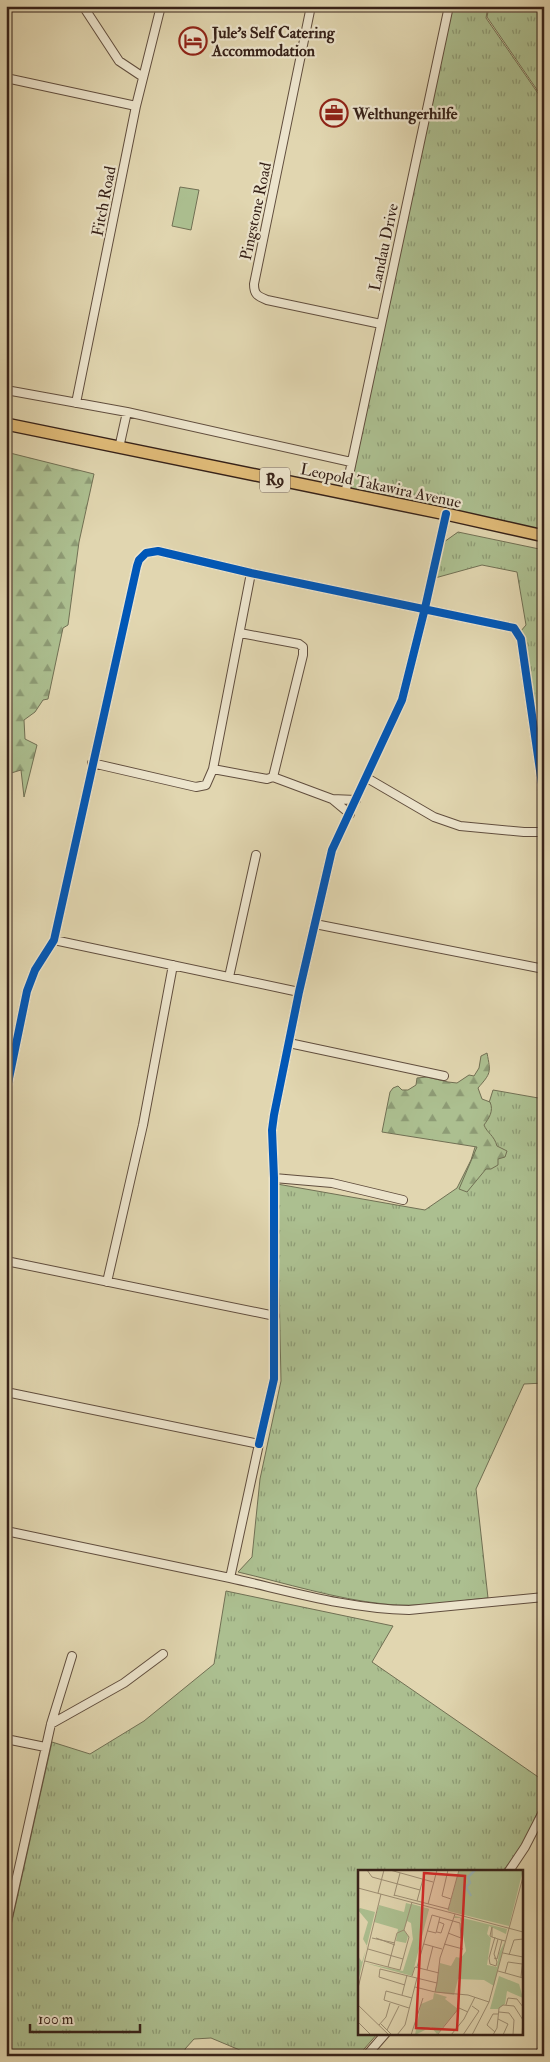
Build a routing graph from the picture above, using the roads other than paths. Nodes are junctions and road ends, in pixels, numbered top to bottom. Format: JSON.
{"nodes":[{"id":1,"x":83,"y":6,"type":"edge"},
{"id":2,"x":161,"y":6,"type":"edge"},
{"id":3,"x":311,"y":6,"type":"edge"},
{"id":4,"x":449,"y":6,"type":"edge"},
{"id":5,"x":143,"y":77,"type":"junction"},
{"id":6,"x":6,"y":78,"type":"edge"},
{"id":7,"x":136,"y":106,"type":"junction"},
{"id":8,"x":381,"y":324,"type":"junction"},
{"id":9,"x":6,"y":390,"type":"edge"},
{"id":10,"x":76,"y":403,"type":"junction"},
{"id":11,"x":127,"y":412,"type":"junction"},
{"id":12,"x":6,"y":424,"type":"edge"},
{"id":13,"x":120,"y":448,"type":"junction"},
{"id":14,"x":351,"y":462,"type":"junction"},
{"id":15,"x":345,"y":494,"type":"junction"},
{"id":16,"x":446,"y":514,"type":"junction"},
{"id":17,"x":544,"y":536,"type":"edge"},
{"id":18,"x":251,"y":573,"type":"junction"},
{"id":19,"x":425,"y":608,"type":"junction"},
{"id":20,"x":240,"y":633,"type":"junction"},
{"id":21,"x":92,"y":763,"type":"junction"},
{"id":22,"x":213,"y":769,"type":"junction"},
{"id":23,"x":273,"y":777,"type":"junction"},
{"id":24,"x":367,"y":778,"type":"junction"},
{"id":25,"x":544,"y":798,"type":"edge"},
{"id":26,"x":332,"y":799,"type":"junction"},
{"id":27,"x":356,"y":800,"type":"junction"},
{"id":28,"x":350,"y":814,"type":"junction"},
{"id":29,"x":544,"y":830,"type":"edge"},
{"id":30,"x":256,"y":855,"type":"dead end"},
{"id":31,"x":315,"y":924,"type":"junction"},
{"id":32,"x":54,"y":940,"type":"junction"},
{"id":33,"x":173,"y":965,"type":"junction"},
{"id":34,"x":544,"y":969,"type":"edge"},
{"id":35,"x":229,"y":977,"type":"junction"},
{"id":36,"x":299,"y":992,"type":"junction"},
{"id":37,"x":289,"y":1043,"type":"junction"},
{"id":38,"x":444,"y":1076,"type":"dead end"},
{"id":39,"x":6,"y":1093,"type":"edge"},
{"id":40,"x":274,"y":1178,"type":"junction"},
{"id":41,"x":403,"y":1200,"type":"dead end"},
{"id":42,"x":6,"y":1261,"type":"edge"},
{"id":43,"x":107,"y":1282,"type":"junction"},
{"id":44,"x":275,"y":1316,"type":"junction"},
{"id":45,"x":6,"y":1392,"type":"edge"},
{"id":46,"x":259,"y":1444,"type":"junction"},
{"id":47,"x":6,"y":1531,"type":"edge"},
{"id":48,"x":230,"y":1578,"type":"junction"},
{"id":49,"x":544,"y":1597,"type":"edge"},
{"id":50,"x":163,"y":1654,"type":"dead end"},
{"id":51,"x":72,"y":1656,"type":"dead end"},
{"id":52,"x":51,"y":1724,"type":"junction"},
{"id":53,"x":6,"y":1739,"type":"edge"},
{"id":54,"x":45,"y":1747,"type":"junction"},
{"id":55,"x":544,"y":1810,"type":"edge"},
{"id":56,"x":509,"y":1870,"type":"edge"},
{"id":57,"x":6,"y":1926,"type":"edge"},
{"id":58,"x":385,"y":2034,"type":"edge"},
{"id":59,"x":544,"y":2048,"type":"edge"},
{"id":60,"x":366,"y":2056,"type":"edge"},
{"id":61,"x":537,"y":2056,"type":"edge"}],
"edges":[{"from":1,"to":5,"type":"street"},
{"from":2,"to":5,"type":"street","name":"Fitch Road"},
{"from":3,"to":8,"type":"street","name":"Pingstone Road"},
{"from":4,"to":8,"type":"street","name":"Landau Drive"},
{"from":5,"to":7,"type":"street","name":"Fitch Road"},
{"from":6,"to":7,"type":"street"},
{"from":7,"to":10,"type":"street","name":"Fitch Road"},
{"from":8,"to":14,"type":"street","name":"Landau Drive"},
{"from":9,"to":10,"type":"street"},
{"from":10,"to":11,"type":"street"},
{"from":11,"to":13,"type":"street"},
{"from":11,"to":14,"type":"street"},
{"from":12,"to":13,"type":"highway","name":"Leopold Takawira Avenue","number":"R9"},
{"from":13,"to":15,"type":"highway","name":"Leopold Takawira Avenue","number":"R9"},
{"from":14,"to":15,"type":"street","name":"Landau Drive"},
{"from":15,"to":16,"type":"highway","name":"Leopold Takawira Avenue","number":"R9"},
{"from":16,"to":17,"type":"highway","name":"Leopold Takawira Avenue","number":"R9"},
{"from":16,"to":19,"type":"street"},
{"from":18,"to":19,"type":"street"},
{"from":18,"to":20,"type":"street"},
{"from":18,"to":21,"type":"street"},
{"from":19,"to":24,"type":"street"},
{"from":19,"to":25,"type":"street"},
{"from":20,"to":22,"type":"street"},
{"from":20,"to":23,"type":"street"},
{"from":21,"to":22,"type":"street"},
{"from":21,"to":32,"type":"street"},
{"from":22,"to":23,"type":"street"},
{"from":23,"to":26,"type":"street"},
{"from":24,"to":27,"type":"street"},
{"from":24,"to":29,"type":"street"},
{"from":26,"to":27,"type":"street"},
{"from":26,"to":28,"type":"street"},
{"from":27,"to":28,"type":"street"},
{"from":28,"to":31,"type":"street"},
{"from":30,"to":35,"type":"street"},
{"from":31,"to":34,"type":"street"},
{"from":31,"to":36,"type":"street"},
{"from":32,"to":33,"type":"street"},
{"from":32,"to":39,"type":"street"},
{"from":33,"to":35,"type":"street"},
{"from":33,"to":43,"type":"street"},
{"from":35,"to":36,"type":"street"},
{"from":36,"to":37,"type":"street"},
{"from":37,"to":38,"type":"street"},
{"from":37,"to":40,"type":"street"},
{"from":40,"to":41,"type":"street"},
{"from":40,"to":44,"type":"street"},
{"from":42,"to":43,"type":"street"},
{"from":43,"to":44,"type":"street"},
{"from":44,"to":46,"type":"street"},
{"from":45,"to":46,"type":"street"},
{"from":46,"to":48,"type":"street"},
{"from":47,"to":48,"type":"street"},
{"from":48,"to":49,"type":"street"},
{"from":50,"to":52,"type":"street"},
{"from":51,"to":52,"type":"street"},
{"from":52,"to":54,"type":"street"},
{"from":53,"to":54,"type":"street"},
{"from":54,"to":57,"type":"street"},
{"from":55,"to":56,"type":"street"},
{"from":58,"to":60,"type":"street"},
{"from":59,"to":61,"type":"street"}]}
